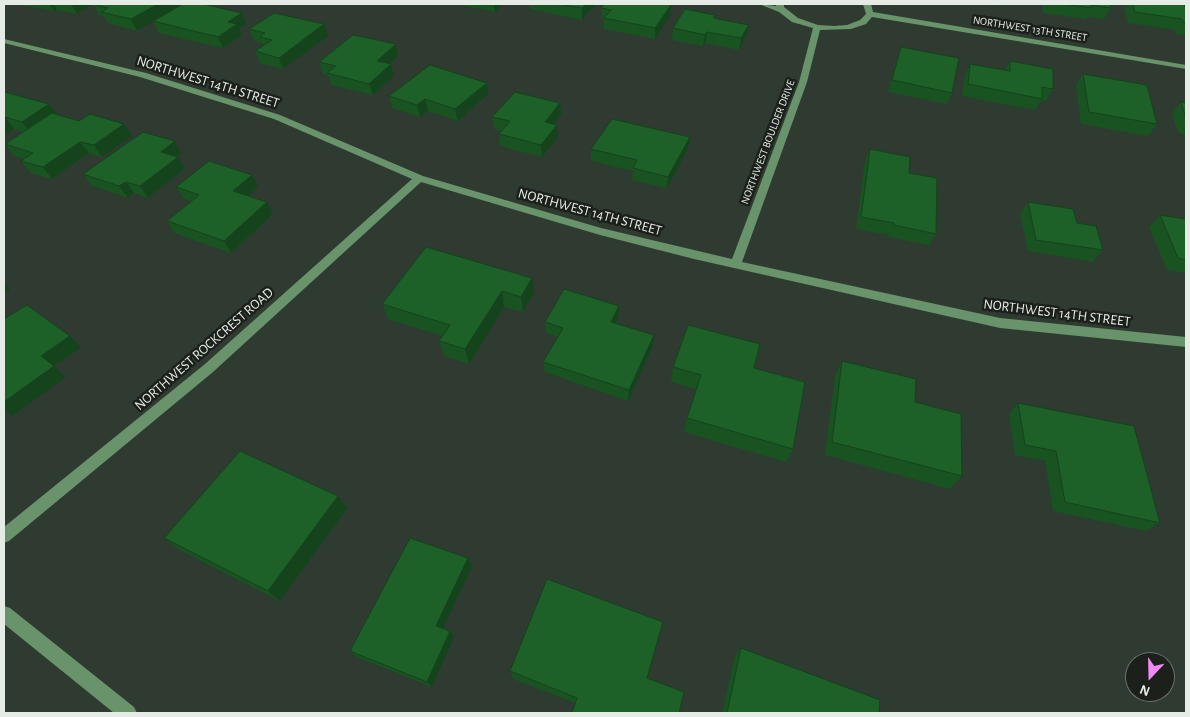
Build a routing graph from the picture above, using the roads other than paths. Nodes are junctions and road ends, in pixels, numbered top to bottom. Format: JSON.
{"nodes":[{"id":1,"x":763,"y":4,"type":"edge"},
{"id":2,"x":867,"y":4,"type":"edge"},
{"id":3,"x":781,"y":7,"type":"edge"},
{"id":4,"x":870,"y":14,"type":"junction"},
{"id":5,"x":817,"y":27,"type":"junction"},
{"id":6,"x":4,"y":42,"type":"edge"},
{"id":7,"x":1186,"y":66,"type":"edge"},
{"id":8,"x":419,"y":178,"type":"junction"},
{"id":9,"x":736,"y":263,"type":"junction"},
{"id":10,"x":1186,"y":342,"type":"edge"},
{"id":11,"x":4,"y":536,"type":"edge"},
{"id":12,"x":4,"y":614,"type":"edge"},
{"id":13,"x":128,"y":713,"type":"edge"}],
"edges":[{"from":1,"to":3,"type":"street"},
{"from":2,"to":4,"type":"street"},
{"from":3,"to":5,"type":"street"},
{"from":4,"to":5,"type":"street"},
{"from":4,"to":7,"type":"street","name":"NORTHWEST 13TH STREET"},
{"from":5,"to":9,"type":"street","name":"NORTHWEST BOULDER DRIVE"},
{"from":6,"to":8,"type":"street","name":"NORTHWEST 14TH STREET"},
{"from":8,"to":9,"type":"street","name":"NORTHWEST 14TH STREET"},
{"from":8,"to":11,"type":"street","name":"NORTHWEST ROCKCREST ROAD"},
{"from":9,"to":10,"type":"street","name":"NORTHWEST 14TH STREET"},
{"from":12,"to":13,"type":"street"}]}
